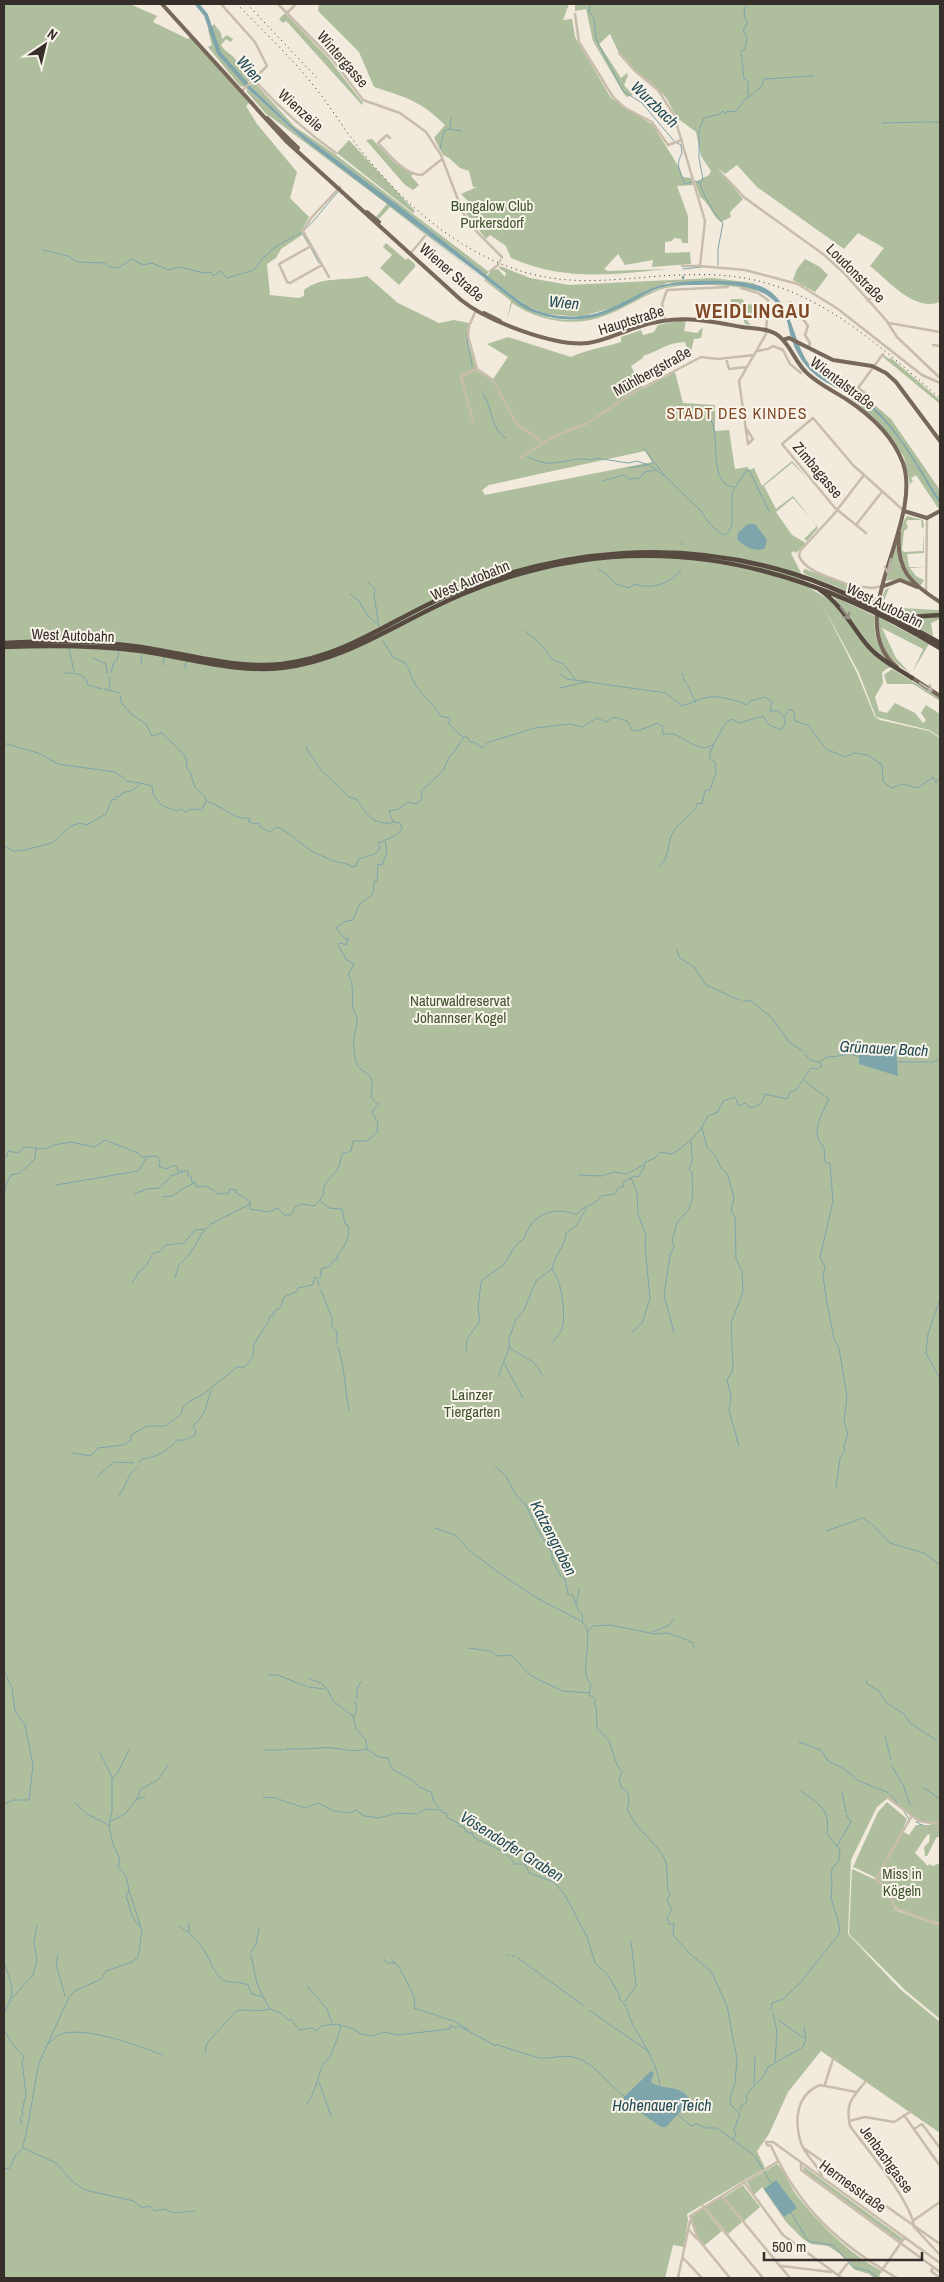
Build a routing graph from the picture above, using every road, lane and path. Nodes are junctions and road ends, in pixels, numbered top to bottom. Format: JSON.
{"nodes":[{"id":1,"x":162,"y":4,"type":"edge"},
{"id":2,"x":220,"y":4,"type":"edge"},
{"id":3,"x":278,"y":4,"type":"edge"},
{"id":4,"x":296,"y":4,"type":"edge"},
{"id":5,"x":287,"y":13,"type":"junction"},
{"id":6,"x":574,"y":14,"type":"dead end"},
{"id":7,"x":618,"y":53,"type":"dead end"},
{"id":8,"x":253,"y":81,"type":"junction"},
{"id":9,"x":243,"y":90,"type":"junction"},
{"id":10,"x":390,"y":138,"type":"dead end"},
{"id":11,"x":680,"y":140,"type":"junction"},
{"id":12,"x":336,"y":154,"type":"dead end"},
{"id":13,"x":442,"y":159,"type":"junction"},
{"id":14,"x":724,"y":176,"type":"dead end"},
{"id":15,"x":339,"y":188,"type":"junction"},
{"id":16,"x":425,"y":236,"type":"dead end"},
{"id":17,"x":311,"y":246,"type":"junction"},
{"id":18,"x":410,"y":253,"type":"junction"},
{"id":19,"x":502,"y":256,"type":"dead end"},
{"id":20,"x":322,"y":265,"type":"junction"},
{"id":21,"x":498,"y":265,"type":"tunnel mouth"},
{"id":22,"x":682,"y":266,"type":"dead end"},
{"id":23,"x":700,"y":266,"type":"junction"},
{"id":24,"x":490,"y":271,"type":"dead end"},
{"id":25,"x":329,"y":277,"type":"dead end"},
{"id":26,"x":728,"y":287,"type":"dead end"},
{"id":27,"x":741,"y":288,"type":"dead end"},
{"id":28,"x":880,"y":288,"type":"dead end"},
{"id":29,"x":868,"y":301,"type":"junction"},
{"id":30,"x":790,"y":302,"type":"dead end"},
{"id":31,"x":476,"y":310,"type":"junction"},
{"id":32,"x":665,"y":320,"type":"junction"},
{"id":33,"x":504,"y":323,"type":"joint"},
{"id":34,"x":889,"y":323,"type":"junction"},
{"id":35,"x":766,"y":330,"type":"junction"},
{"id":36,"x":940,"y":332,"type":"edge"},
{"id":37,"x":783,"y":340,"type":"junction"},
{"id":38,"x":933,"y":345,"type":"dead end"},
{"id":39,"x":809,"y":346,"type":"junction"},
{"id":40,"x":940,"y":346,"type":"edge"},
{"id":41,"x":756,"y":350,"type":"junction"},
{"id":42,"x":883,"y":354,"type":"dead end"},
{"id":43,"x":754,"y":355,"type":"junction"},
{"id":44,"x":726,"y":358,"type":"junction"},
{"id":45,"x":874,"y":366,"type":"junction"},
{"id":46,"x":747,"y":367,"type":"junction"},
{"id":47,"x":474,"y":369,"type":"junction"},
{"id":48,"x":801,"y":373,"type":"dead end"},
{"id":49,"x":940,"y":378,"type":"edge"},
{"id":50,"x":940,"y":384,"type":"edge"},
{"id":51,"x":869,"y":396,"type":"dead end"},
{"id":52,"x":473,"y":421,"type":"dead end"},
{"id":53,"x":745,"y":427,"type":"junction"},
{"id":54,"x":940,"y":441,"type":"edge"},
{"id":55,"x":543,"y":443,"type":"junction"},
{"id":56,"x":521,"y":457,"type":"dead end"},
{"id":57,"x":864,"y":475,"type":"junction"},
{"id":58,"x":881,"y":492,"type":"junction"},
{"id":59,"x":906,"y":500,"type":"junction"},
{"id":60,"x":894,"y":503,"type":"junction"},
{"id":61,"x":837,"y":510,"type":"junction"},
{"id":62,"x":904,"y":511,"type":"junction"},
{"id":63,"x":940,"y":513,"type":"edge"},
{"id":64,"x":927,"y":518,"type":"junction"},
{"id":65,"x":856,"y":525,"type":"junction"},
{"id":66,"x":899,"y":528,"type":"junction"},
{"id":67,"x":866,"y":533,"type":"dead end"},
{"id":68,"x":894,"y":581,"type":"junction"},
{"id":69,"x":843,"y":582,"type":"junction"},
{"id":70,"x":926,"y":582,"type":"junction"},
{"id":71,"x":813,"y":585,"type":"junction"},
{"id":72,"x":884,"y":586,"type":"junction"},
{"id":73,"x":919,"y":587,"type":"junction"},
{"id":74,"x":927,"y":593,"type":"junction"},
{"id":75,"x":882,"y":595,"type":"junction"},
{"id":76,"x":940,"y":602,"type":"edge"},
{"id":77,"x":879,"y":603,"type":"junction"},
{"id":78,"x":871,"y":607,"type":"junction"},
{"id":79,"x":884,"y":613,"type":"junction"},
{"id":80,"x":940,"y":615,"type":"edge"},
{"id":81,"x":940,"y":643,"type":"edge"},
{"id":82,"x":4,"y":645,"type":"edge"},
{"id":83,"x":940,"y":648,"type":"edge"},
{"id":84,"x":912,"y":678,"type":"junction"},
{"id":85,"x":940,"y":696,"type":"edge"},
{"id":86,"x":888,"y":1798,"type":"dead end"},
{"id":87,"x":911,"y":1817,"type":"junction"},
{"id":88,"x":940,"y":1824,"type":"edge"},
{"id":89,"x":940,"y":1925,"type":"edge"},
{"id":90,"x":833,"y":2060,"type":"dead end"},
{"id":91,"x":866,"y":2081,"type":"dead end"},
{"id":92,"x":824,"y":2085,"type":"junction"},
{"id":93,"x":857,"y":2092,"type":"junction"},
{"id":94,"x":910,"y":2112,"type":"dead end"},
{"id":95,"x":904,"y":2116,"type":"junction"},
{"id":96,"x":849,"y":2121,"type":"junction"},
{"id":97,"x":914,"y":2129,"type":"junction"},
{"id":98,"x":774,"y":2144,"type":"junction"},
{"id":99,"x":771,"y":2146,"type":"junction"},
{"id":100,"x":940,"y":2148,"type":"edge"},
{"id":101,"x":805,"y":2149,"type":"junction"},
{"id":102,"x":800,"y":2162,"type":"junction"},
{"id":103,"x":778,"y":2163,"type":"junction"},
{"id":104,"x":940,"y":2166,"type":"edge"},
{"id":105,"x":822,"y":2178,"type":"junction"},
{"id":106,"x":744,"y":2182,"type":"junction"},
{"id":107,"x":722,"y":2196,"type":"junction"},
{"id":108,"x":940,"y":2202,"type":"edge"},
{"id":109,"x":704,"y":2206,"type":"junction"},
{"id":110,"x":691,"y":2220,"type":"junction"},
{"id":111,"x":914,"y":2220,"type":"junction"},
{"id":112,"x":913,"y":2225,"type":"junction"},
{"id":113,"x":689,"y":2230,"type":"junction"},
{"id":114,"x":905,"y":2237,"type":"junction"},
{"id":115,"x":698,"y":2239,"type":"junction"},
{"id":116,"x":901,"y":2244,"type":"junction"},
{"id":117,"x":940,"y":2244,"type":"edge"},
{"id":118,"x":934,"y":2248,"type":"junction"},
{"id":119,"x":940,"y":2250,"type":"edge"},
{"id":120,"x":940,"y":2255,"type":"edge"},
{"id":121,"x":683,"y":2258,"type":"junction"},
{"id":122,"x":940,"y":2263,"type":"edge"},
{"id":123,"x":847,"y":2264,"type":"dead end"},
{"id":124,"x":781,"y":2266,"type":"junction"},
{"id":125,"x":933,"y":2268,"type":"junction"},
{"id":126,"x":882,"y":2270,"type":"junction"},
{"id":127,"x":832,"y":2272,"type":"junction"},
{"id":128,"x":940,"y":2272,"type":"edge"},
{"id":129,"x":838,"y":2276,"type":"junction"},
{"id":130,"x":678,"y":2278,"type":"edge"},
{"id":131,"x":702,"y":2278,"type":"edge"},
{"id":132,"x":730,"y":2278,"type":"edge"},
{"id":133,"x":763,"y":2278,"type":"edge"},
{"id":134,"x":790,"y":2278,"type":"edge"},
{"id":135,"x":842,"y":2278,"type":"edge"},
{"id":136,"x":897,"y":2278,"type":"edge"},
{"id":137,"x":940,"y":2278,"type":"edge"}],
"edges":[{"from":1,"to":9,"type":"main road","name":"Wiener Straße"},
{"from":2,"to":8,"type":"street"},
{"from":3,"to":5,"type":"street","name":"Wintergasse"},
{"from":4,"to":5,"type":"street"},
{"from":5,"to":13,"type":"street","name":"Wintergasse"},
{"from":6,"to":11,"type":"street"},
{"from":7,"to":11,"type":"street"},
{"from":8,"to":9,"type":"street"},
{"from":8,"to":12,"type":"street","name":"Wienzeile"},
{"from":9,"to":15,"type":"main road","name":"Wiener Straße"},
{"from":10,"to":13,"type":"street"},
{"from":11,"to":23,"type":"street"},
{"from":13,"to":19,"type":"street","name":"Wintergasse"},
{"from":14,"to":29,"type":"street","name":"Loudonstraße"},
{"from":15,"to":17,"type":"street"},
{"from":15,"to":18,"type":"main road","name":"Wiener Straße"},
{"from":16,"to":18,"type":"street"},
{"from":17,"to":20,"type":"street"},
{"from":17,"to":20,"type":"street"},
{"from":18,"to":31,"type":"main road","name":"Wiener Straße"},
{"from":20,"to":25,"type":"street"},
{"from":21,"to":24,"type":"street"},
{"from":22,"to":23,"type":"street"},
{"from":23,"to":50,"type":"street"},
{"from":26,"to":32,"type":"street"},
{"from":27,"to":35,"type":"street"},
{"from":28,"to":29,"type":"street"},
{"from":29,"to":34,"type":"street","name":"Loudonstraße"},
{"from":30,"to":39,"type":"street"},
{"from":31,"to":33,"type":"main road","name":"Wiener Straße"},
{"from":31,"to":47,"type":"street"},
{"from":32,"to":33,"type":"main road","name":"Hauptstraße"},
{"from":32,"to":35,"type":"main road","name":"Hauptstraße"},
{"from":34,"to":36,"type":"street"},
{"from":34,"to":49,"type":"street","name":"Loudonstraße"},
{"from":35,"to":37,"type":"main road"},
{"from":35,"to":41,"type":"street"},
{"from":37,"to":39,"type":"main road"},
{"from":37,"to":59,"type":"main road","name":"Wientalstraße"},
{"from":38,"to":40,"type":"street"},
{"from":39,"to":45,"type":"main road"},
{"from":41,"to":43,"type":"street"},
{"from":41,"to":48,"type":"street"},
{"from":42,"to":45,"type":"street"},
{"from":43,"to":44,"type":"street","name":"Mühlbergstraße"},
{"from":43,"to":46,"type":"street"},
{"from":44,"to":46,"type":"street"},
{"from":44,"to":55,"type":"street","name":"Mühlbergstraße"},
{"from":45,"to":51,"type":"street"},
{"from":45,"to":54,"type":"main road"},
{"from":46,"to":53,"type":"street"},
{"from":47,"to":52,"type":"street"},
{"from":47,"to":55,"type":"street"},
{"from":53,"to":53,"type":"street"},
{"from":55,"to":56,"type":"street","name":"Mühlbergstraße"},
{"from":57,"to":58,"type":"street"},
{"from":57,"to":61,"type":"street"},
{"from":57,"to":61,"type":"street","name":"Zimbagasse"},
{"from":58,"to":60,"type":"street"},
{"from":58,"to":65,"type":"street"},
{"from":59,"to":60,"type":"street"},
{"from":59,"to":62,"type":"main road","name":"Wientalstraße"},
{"from":60,"to":62,"type":"street"},
{"from":61,"to":65,"type":"street","name":"Zimbagasse"},
{"from":61,"to":69,"type":"street"},
{"from":62,"to":64,"type":"main road"},
{"from":62,"to":66,"type":"main road","name":"Wientalstraße"},
{"from":63,"to":64,"type":"main road"},
{"from":64,"to":70,"type":"street"},
{"from":65,"to":67,"type":"street","name":"Zimbagasse"},
{"from":66,"to":72,"type":"main road","name":"Wientalstraße","one_way":true},
{"from":66,"to":73,"type":"main road","name":"Wientalstraße"},
{"from":68,"to":72,"type":"main road"},
{"from":68,"to":73,"type":"main road"},
{"from":68,"to":75,"type":"main road"},
{"from":69,"to":72,"type":"street"},
{"from":69,"to":77,"type":"street"},
{"from":70,"to":73,"type":"street"},
{"from":70,"to":74,"type":"street"},
{"from":71,"to":78,"type":"highway","name":"West Autobahn"},
{"from":71,"to":82,"type":"highway","name":"West Autobahn"},
{"from":71,"to":84,"type":"highway","one_way":true},
{"from":72,"to":75,"type":"main road","name":"Wientalstraße"},
{"from":73,"to":74,"type":"main road","name":"Wientalstraße"},
{"from":74,"to":76,"type":"main road","name":"Wientalstraße"},
{"from":75,"to":77,"type":"main road","name":"Wientalstraße"},
{"from":77,"to":84,"type":"main road","name":"Wientalstraße"},
{"from":78,"to":79,"type":"highway","name":"West Autobahn"},
{"from":78,"to":82,"type":"highway","name":"West Autobahn"},
{"from":79,"to":80,"type":"highway"},
{"from":79,"to":81,"type":"highway","name":"West Autobahn"},
{"from":79,"to":83,"type":"highway","name":"West Autobahn"},
{"from":84,"to":85,"type":"main road","name":"Wientalstraße","one_way":true},
{"from":86,"to":87,"type":"street"},
{"from":87,"to":88,"type":"street"},
{"from":87,"to":89,"type":"street"},
{"from":90,"to":92,"type":"street"},
{"from":91,"to":93,"type":"street","name":"Jenbachgasse"},
{"from":92,"to":93,"type":"street"},
{"from":92,"to":101,"type":"street"},
{"from":93,"to":96,"type":"street","name":"Jenbachgasse"},
{"from":94,"to":95,"type":"street"},
{"from":95,"to":96,"type":"street"},
{"from":95,"to":97,"type":"street"},
{"from":96,"to":111,"type":"street","name":"Jenbachgasse"},
{"from":97,"to":100,"type":"street"},
{"from":97,"to":104,"type":"street"},
{"from":98,"to":99,"type":"street"},
{"from":98,"to":99,"type":"street"},
{"from":98,"to":102,"type":"street","name":"Hermesstraße"},
{"from":99,"to":103,"type":"street"},
{"from":101,"to":105,"type":"street"},
{"from":101,"to":112,"type":"street"},
{"from":102,"to":105,"type":"street","name":"Hermesstraße"},
{"from":102,"to":116,"type":"street","name":"Hermesstraße"},
{"from":103,"to":106,"type":"street"},
{"from":103,"to":126,"type":"street"},
{"from":105,"to":114,"type":"street","name":"Hermesstraße"},
{"from":106,"to":107,"type":"street"},
{"from":106,"to":127,"type":"street"},
{"from":107,"to":109,"type":"street"},
{"from":107,"to":124,"type":"street"},
{"from":108,"to":111,"type":"street"},
{"from":109,"to":110,"type":"street"},
{"from":109,"to":133,"type":"street"},
{"from":110,"to":113,"type":"street"},
{"from":110,"to":115,"type":"street"},
{"from":111,"to":112,"type":"street"},
{"from":112,"to":117,"type":"street"},
{"from":112,"to":118,"type":"street"},
{"from":113,"to":115,"type":"street"},
{"from":113,"to":121,"type":"street"},
{"from":114,"to":116,"type":"street"},
{"from":114,"to":122,"type":"street","name":"Hermesstraße"},
{"from":115,"to":132,"type":"street"},
{"from":116,"to":125,"type":"street","name":"Hermesstraße"},
{"from":116,"to":126,"type":"street"},
{"from":118,"to":119,"type":"street"},
{"from":118,"to":120,"type":"street"},
{"from":121,"to":130,"type":"street"},
{"from":121,"to":131,"type":"street"},
{"from":123,"to":129,"type":"street"},
{"from":124,"to":127,"type":"street"},
{"from":124,"to":134,"type":"street"},
{"from":125,"to":128,"type":"street","name":"Hermesstraße"},
{"from":125,"to":137,"type":"street","name":"Hermesstraße"},
{"from":126,"to":136,"type":"street"},
{"from":127,"to":129,"type":"street"},
{"from":129,"to":135,"type":"street"}]}
